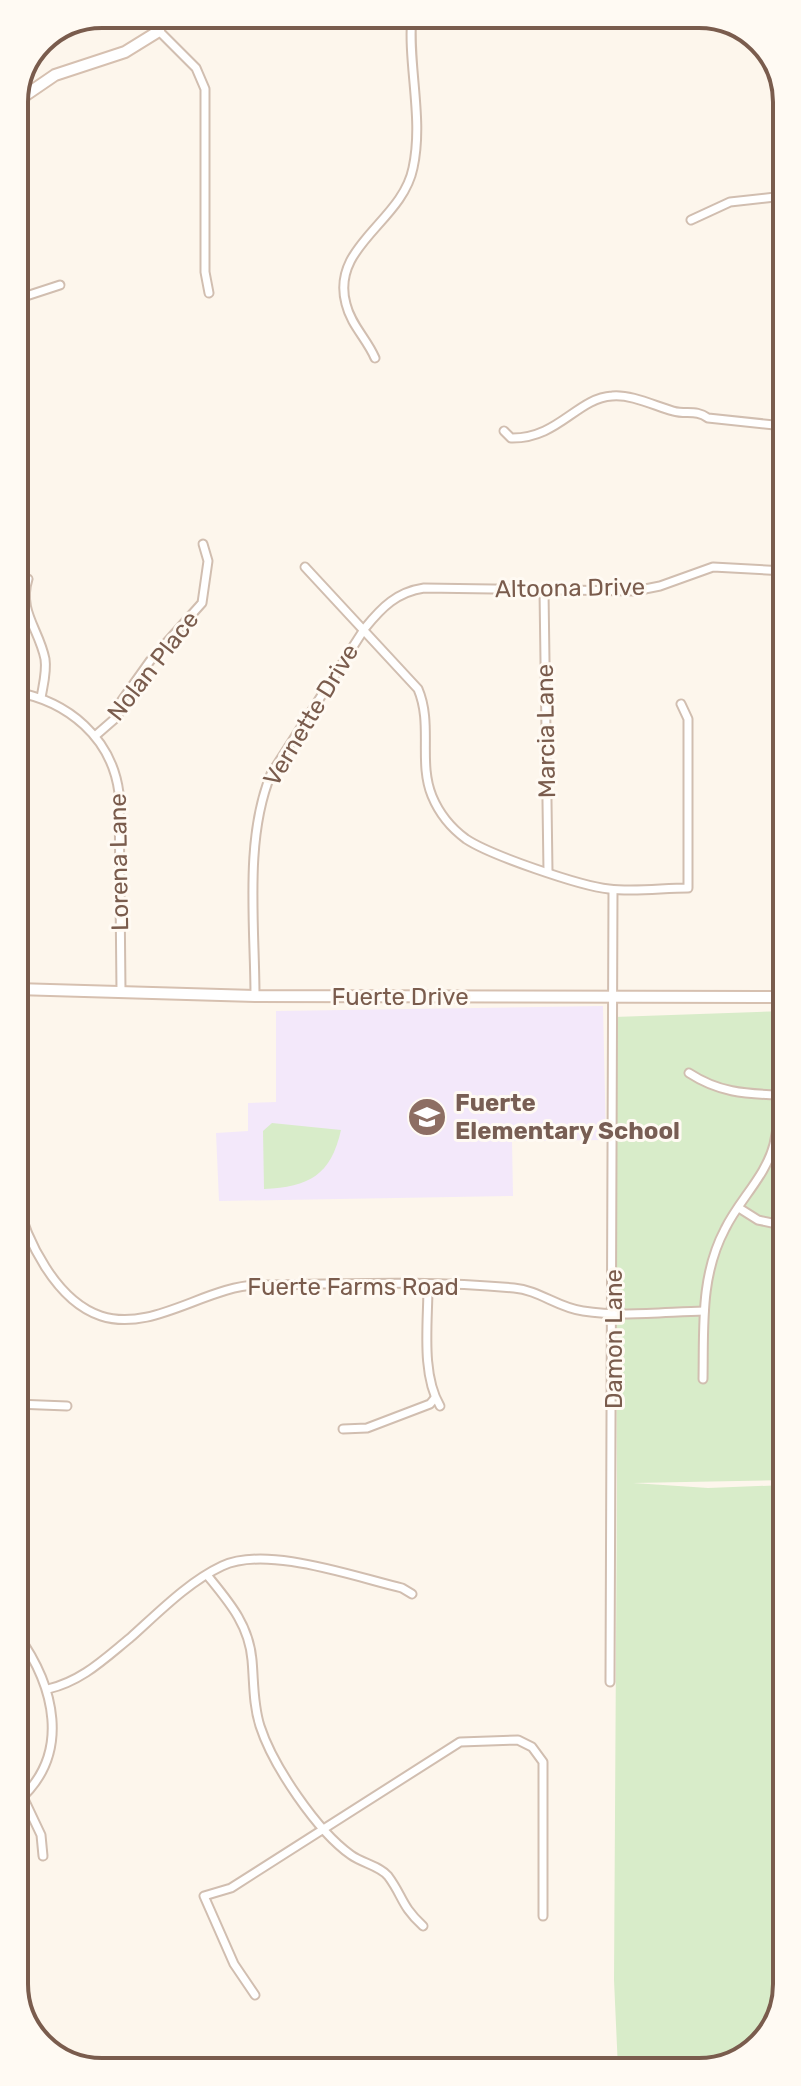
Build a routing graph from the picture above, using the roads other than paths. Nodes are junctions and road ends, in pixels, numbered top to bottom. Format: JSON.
{"nodes":[{"id":1,"x":157,"y":28,"type":"edge"},
{"id":2,"x":412,"y":28,"type":"edge"},
{"id":3,"x":159,"y":31,"type":"junction"},
{"id":4,"x":29,"y":93,"type":"edge"},
{"id":5,"x":773,"y":197,"type":"edge"},
{"id":6,"x":691,"y":220,"type":"dead end"},
{"id":7,"x":60,"y":285,"type":"dead end"},
{"id":8,"x":209,"y":293,"type":"dead end"},
{"id":9,"x":28,"y":298,"type":"edge"},
{"id":10,"x":375,"y":358,"type":"dead end"},
{"id":11,"x":773,"y":425,"type":"edge"},
{"id":12,"x":504,"y":431,"type":"dead end"},
{"id":13,"x":203,"y":544,"type":"dead end"},
{"id":14,"x":305,"y":567,"type":"dead end"},
{"id":15,"x":773,"y":570,"type":"edge"},
{"id":16,"x":544,"y":591,"type":"junction"},
{"id":17,"x":28,"y":619,"type":"edge"},
{"id":18,"x":365,"y":628,"type":"junction"},
{"id":19,"x":28,"y":695,"type":"edge"},
{"id":20,"x":41,"y":698,"type":"junction"},
{"id":21,"x":681,"y":704,"type":"dead end"},
{"id":22,"x":95,"y":736,"type":"junction"},
{"id":23,"x":548,"y":871,"type":"junction"},
{"id":24,"x":613,"y":890,"type":"junction"},
{"id":25,"x":28,"y":989,"type":"edge"},
{"id":26,"x":121,"y":991,"type":"junction"},
{"id":27,"x":255,"y":996,"type":"junction"},
{"id":28,"x":614,"y":996,"type":"junction"},
{"id":29,"x":773,"y":997,"type":"edge"},
{"id":30,"x":689,"y":1073,"type":"dead end"},
{"id":31,"x":773,"y":1095,"type":"edge"},
{"id":32,"x":773,"y":1147,"type":"edge"},
{"id":33,"x":739,"y":1208,"type":"junction"},
{"id":34,"x":773,"y":1223,"type":"edge"},
{"id":35,"x":28,"y":1229,"type":"edge"},
{"id":36,"x":428,"y":1286,"type":"junction"},
{"id":37,"x":704,"y":1311,"type":"junction"},
{"id":38,"x":614,"y":1312,"type":"junction"},
{"id":39,"x":703,"y":1379,"type":"dead end"},
{"id":40,"x":435,"y":1398,"type":"junction"},
{"id":41,"x":28,"y":1404,"type":"edge"},
{"id":42,"x":67,"y":1406,"type":"dead end"},
{"id":43,"x":440,"y":1406,"type":"dead end"},
{"id":44,"x":343,"y":1429,"type":"dead end"},
{"id":45,"x":207,"y":1575,"type":"junction"},
{"id":46,"x":412,"y":1594,"type":"dead end"},
{"id":47,"x":28,"y":1650,"type":"edge"},
{"id":48,"x":610,"y":1682,"type":"dead end"},
{"id":49,"x":48,"y":1689,"type":"junction"},
{"id":50,"x":28,"y":1789,"type":"edge"},
{"id":51,"x":28,"y":1813,"type":"edge"},
{"id":52,"x":325,"y":1829,"type":"junction"},
{"id":53,"x":43,"y":1856,"type":"dead end"},
{"id":54,"x":543,"y":1916,"type":"dead end"},
{"id":55,"x":423,"y":1926,"type":"dead end"},
{"id":56,"x":255,"y":1995,"type":"dead end"}],
"edges":[{"from":1,"to":3,"type":"street"},
{"from":2,"to":10,"type":"street"},
{"from":3,"to":4,"type":"street"},
{"from":3,"to":8,"type":"street"},
{"from":5,"to":6,"type":"street"},
{"from":7,"to":9,"type":"street"},
{"from":11,"to":12,"type":"street"},
{"from":13,"to":22,"type":"street","name":"Nolan Place"},
{"from":14,"to":18,"type":"street"},
{"from":15,"to":16,"type":"street","name":"Altoona Drive"},
{"from":16,"to":18,"type":"street","name":"Altoona Drive"},
{"from":16,"to":23,"type":"street","name":"Marcia Lane"},
{"from":17,"to":20,"type":"street"},
{"from":18,"to":23,"type":"street"},
{"from":18,"to":27,"type":"street","name":"Vernette Drive"},
{"from":19,"to":20,"type":"street","name":"Lorena Lane"},
{"from":20,"to":22,"type":"street","name":"Lorena Lane"},
{"from":21,"to":24,"type":"street"},
{"from":22,"to":26,"type":"street","name":"Lorena Lane"},
{"from":23,"to":24,"type":"street"},
{"from":24,"to":28,"type":"street"},
{"from":25,"to":26,"type":"street","name":"Fuerte Drive"},
{"from":26,"to":27,"type":"street","name":"Fuerte Drive"},
{"from":27,"to":28,"type":"street","name":"Fuerte Drive"},
{"from":28,"to":29,"type":"street","name":"Fuerte Drive"},
{"from":28,"to":38,"type":"street","name":"Damon Lane"},
{"from":30,"to":31,"type":"street"},
{"from":32,"to":33,"type":"street"},
{"from":33,"to":34,"type":"street"},
{"from":33,"to":37,"type":"street"},
{"from":35,"to":36,"type":"street","name":"Fuerte Farms Road"},
{"from":36,"to":38,"type":"street","name":"Fuerte Farms Road"},
{"from":36,"to":40,"type":"street"},
{"from":37,"to":38,"type":"street","name":"Fuerte Farms Road"},
{"from":37,"to":39,"type":"street"},
{"from":38,"to":48,"type":"street","name":"Damon Lane"},
{"from":40,"to":43,"type":"street"},
{"from":40,"to":44,"type":"street"},
{"from":41,"to":42,"type":"street"},
{"from":45,"to":46,"type":"street"},
{"from":45,"to":49,"type":"street"},
{"from":45,"to":52,"type":"street"},
{"from":47,"to":49,"type":"street"},
{"from":49,"to":50,"type":"street"},
{"from":51,"to":53,"type":"street"},
{"from":52,"to":54,"type":"street"},
{"from":52,"to":55,"type":"street"},
{"from":52,"to":56,"type":"street"}]}
